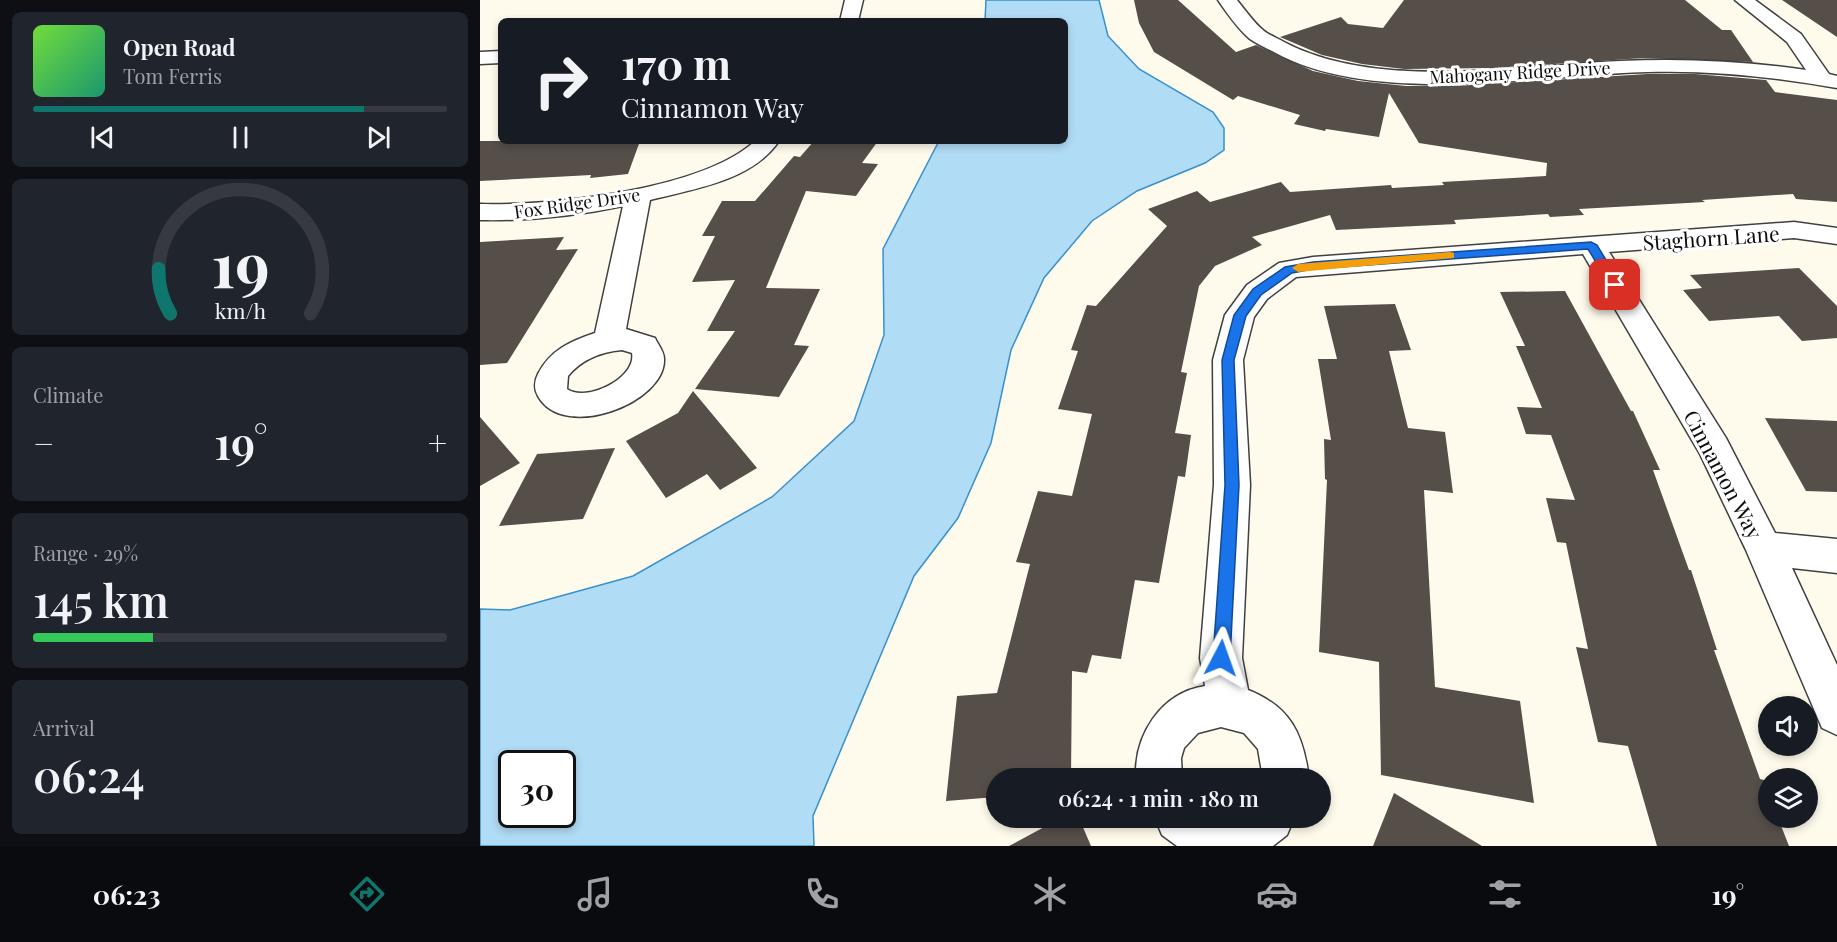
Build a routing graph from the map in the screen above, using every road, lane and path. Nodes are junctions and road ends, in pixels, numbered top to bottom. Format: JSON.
{"nodes":[{"id":1,"x":854,"y":0,"type":"edge"},
{"id":2,"x":1227,"y":0,"type":"edge"},
{"id":3,"x":1744,"y":0,"type":"edge"},
{"id":4,"x":850,"y":18,"type":"edge"},
{"id":5,"x":498,"y":57,"type":"edge"},
{"id":6,"x":480,"y":58,"type":"edge"},
{"id":7,"x":1830,"y":80,"type":"edge"},
{"id":8,"x":764,"y":144,"type":"edge"},
{"id":9,"x":638,"y":196,"type":"junction"},
{"id":10,"x":480,"y":212,"type":"edge"},
{"id":11,"x":1837,"y":236,"type":"edge"},
{"id":12,"x":1591,"y":245,"type":"junction"},
{"id":13,"x":609,"y":340,"type":"dead end"},
{"id":14,"x":1764,"y":548,"type":"junction"},
{"id":15,"x":1837,"y":556,"type":"edge"},
{"id":16,"x":1230,"y":705,"type":"junction"},
{"id":17,"x":1837,"y":713,"type":"edge"},
{"id":18,"x":1159,"y":768,"type":"edge"},
{"id":19,"x":1285,"y":768,"type":"edge"},
{"id":20,"x":1189,"y":828,"type":"edge"},
{"id":21,"x":1259,"y":828,"type":"edge"}],
"edges":[{"from":1,"to":4,"type":"street"},
{"from":2,"to":7,"type":"street","name":"Mahogany Ridge Drive"},
{"from":3,"to":7,"type":"street"},
{"from":5,"to":6,"type":"street"},
{"from":8,"to":9,"type":"street","name":"Fox Ridge Drive"},
{"from":9,"to":10,"type":"street","name":"Fox Ridge Drive"},
{"from":9,"to":13,"type":"street"},
{"from":11,"to":12,"type":"street","name":"Staghorn Lane"},
{"from":12,"to":14,"type":"street","name":"Cinnamon Way"},
{"from":12,"to":16,"type":"street","name":"Staghorn Lane"},
{"from":14,"to":15,"type":"street"},
{"from":14,"to":17,"type":"street","name":"Cinnamon Way"},
{"from":16,"to":18,"type":"street"},
{"from":16,"to":19,"type":"street"},
{"from":20,"to":21,"type":"street"}]}
